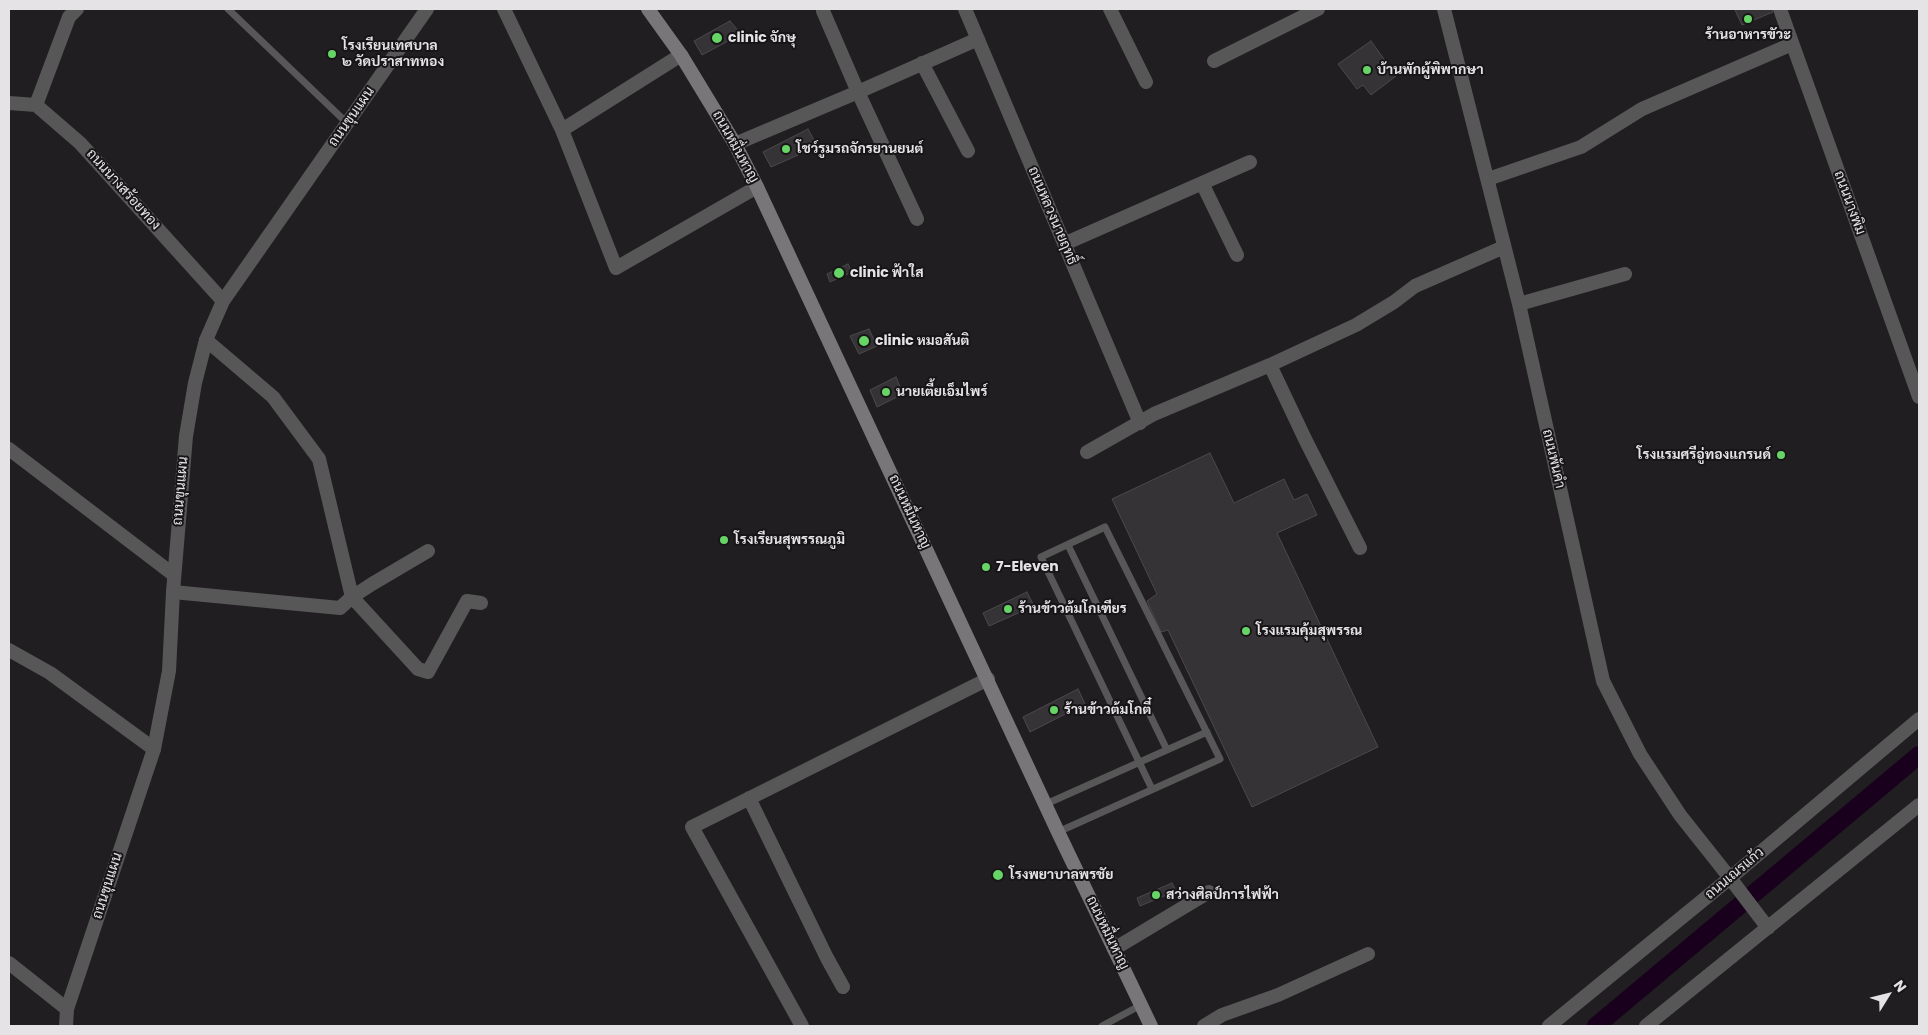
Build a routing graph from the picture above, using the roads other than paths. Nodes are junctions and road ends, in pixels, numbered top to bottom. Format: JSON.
{"nodes":[{"id":1,"x":77,"y":9,"type":"edge"},
{"id":2,"x":228,"y":9,"type":"edge"},
{"id":3,"x":427,"y":9,"type":"edge"},
{"id":4,"x":504,"y":9,"type":"edge"},
{"id":5,"x":648,"y":9,"type":"edge"},
{"id":6,"x":966,"y":9,"type":"edge"},
{"id":7,"x":1110,"y":9,"type":"edge"},
{"id":8,"x":1318,"y":9,"type":"edge"},
{"id":9,"x":1444,"y":9,"type":"edge"},
{"id":10,"x":1780,"y":9,"type":"edge"},
{"id":11,"x":823,"y":11,"type":"dead end"},
{"id":12,"x":978,"y":38,"type":"junction"},
{"id":13,"x":1792,"y":44,"type":"junction"},
{"id":14,"x":681,"y":55,"type":"junction"},
{"id":15,"x":1214,"y":61,"type":"dead end"},
{"id":16,"x":922,"y":63,"type":"junction"},
{"id":17,"x":1146,"y":82,"type":"dead end"},
{"id":18,"x":858,"y":92,"type":"junction"},
{"id":19,"x":9,"y":103,"type":"edge"},
{"id":20,"x":36,"y":105,"type":"junction"},
{"id":21,"x":347,"y":123,"type":"junction"},
{"id":22,"x":562,"y":130,"type":"junction"},
{"id":23,"x":735,"y":144,"type":"junction"},
{"id":24,"x":968,"y":151,"type":"dead end"},
{"id":25,"x":1250,"y":162,"type":"dead end"},
{"id":26,"x":1488,"y":179,"type":"junction"},
{"id":27,"x":1202,"y":183,"type":"junction"},
{"id":28,"x":757,"y":187,"type":"junction"},
{"id":29,"x":917,"y":219,"type":"dead end"},
{"id":30,"x":1064,"y":244,"type":"junction"},
{"id":31,"x":1504,"y":247,"type":"junction"},
{"id":32,"x":1237,"y":255,"type":"dead end"},
{"id":33,"x":1626,"y":274,"type":"dead end"},
{"id":34,"x":223,"y":301,"type":"junction"},
{"id":35,"x":1518,"y":304,"type":"junction"},
{"id":36,"x":206,"y":340,"type":"junction"},
{"id":37,"x":1270,"y":365,"type":"junction"},
{"id":38,"x":1919,"y":397,"type":"edge"},
{"id":39,"x":1140,"y":422,"type":"junction"},
{"id":40,"x":9,"y":449,"type":"edge"},
{"id":41,"x":1087,"y":452,"type":"dead end"},
{"id":42,"x":1068,"y":544,"type":"junction"},
{"id":43,"x":1360,"y":548,"type":"dead end"},
{"id":44,"x":428,"y":551,"type":"dead end"},
{"id":45,"x":174,"y":575,"type":"junction"},
{"id":46,"x":172,"y":592,"type":"junction"},
{"id":47,"x":352,"y":597,"type":"junction"},
{"id":48,"x":482,"y":603,"type":"dead end"},
{"id":49,"x":9,"y":650,"type":"edge"},
{"id":50,"x":988,"y":680,"type":"junction"},
{"id":51,"x":1919,"y":719,"type":"edge"},
{"id":52,"x":1207,"y":732,"type":"junction"},
{"id":53,"x":154,"y":749,"type":"junction"},
{"id":54,"x":1167,"y":750,"type":"junction"},
{"id":55,"x":1140,"y":763,"type":"junction"},
{"id":56,"x":1152,"y":789,"type":"junction"},
{"id":57,"x":749,"y":798,"type":"junction"},
{"id":58,"x":1046,"y":804,"type":"junction"},
{"id":59,"x":1919,"y":804,"type":"edge"},
{"id":60,"x":1058,"y":832,"type":"junction"},
{"id":61,"x":1730,"y":878,"type":"junction"},
{"id":62,"x":1209,"y":892,"type":"dead end"},
{"id":63,"x":1768,"y":928,"type":"junction"},
{"id":64,"x":1114,"y":949,"type":"junction"},
{"id":65,"x":1368,"y":954,"type":"dead end"},
{"id":66,"x":9,"y":962,"type":"edge"},
{"id":67,"x":843,"y":986,"type":"dead end"},
{"id":68,"x":1141,"y":1005,"type":"junction"},
{"id":69,"x":67,"y":1009,"type":"junction"},
{"id":70,"x":66,"y":1026,"type":"edge"},
{"id":71,"x":802,"y":1026,"type":"edge"},
{"id":72,"x":1102,"y":1026,"type":"edge"},
{"id":73,"x":1151,"y":1026,"type":"edge"},
{"id":74,"x":1204,"y":1026,"type":"edge"},
{"id":75,"x":1549,"y":1026,"type":"edge"},
{"id":76,"x":1646,"y":1026,"type":"edge"}],
"edges":[{"from":1,"to":20,"type":"street"},
{"from":2,"to":21,"type":"lane"},
{"from":3,"to":21,"type":"street","name":"ถนนขุนแผน"},
{"from":4,"to":22,"type":"street"},
{"from":5,"to":14,"type":"main road","name":"ถนนหมื่นหาญ"},
{"from":6,"to":12,"type":"street","name":"ถนนหลวงนายฤทธิ์"},
{"from":7,"to":17,"type":"street"},
{"from":8,"to":15,"type":"street"},
{"from":9,"to":26,"type":"street","name":"ถนนพันคำ"},
{"from":10,"to":13,"type":"street","name":"ถนนนางพิม"},
{"from":11,"to":18,"type":"street"},
{"from":12,"to":16,"type":"street"},
{"from":12,"to":30,"type":"street","name":"ถนนหลวงนายฤทธิ์"},
{"from":13,"to":26,"type":"street"},
{"from":13,"to":38,"type":"street","name":"ถนนนางพิม"},
{"from":14,"to":22,"type":"street"},
{"from":14,"to":23,"type":"main road","name":"ถนนหมื่นหาญ"},
{"from":16,"to":18,"type":"street"},
{"from":16,"to":24,"type":"street"},
{"from":18,"to":23,"type":"street"},
{"from":18,"to":29,"type":"street"},
{"from":19,"to":20,"type":"street"},
{"from":20,"to":34,"type":"street","name":"ถนนนางสร้อยทอง"},
{"from":21,"to":34,"type":"street","name":"ถนนขุนแผน"},
{"from":22,"to":28,"type":"street"},
{"from":23,"to":28,"type":"main road","name":"ถนนหมื่นหาญ"},
{"from":25,"to":27,"type":"street"},
{"from":26,"to":31,"type":"street","name":"ถนนพันคำ"},
{"from":27,"to":30,"type":"street"},
{"from":27,"to":32,"type":"street"},
{"from":28,"to":50,"type":"main road","name":"ถนนหมื่นหาญ"},
{"from":30,"to":39,"type":"street","name":"ถนนหลวงนายฤทธิ์"},
{"from":31,"to":35,"type":"street","name":"ถนนพันคำ"},
{"from":31,"to":37,"type":"street"},
{"from":33,"to":35,"type":"street"},
{"from":34,"to":36,"type":"street","name":"ถนนขุนแผน"},
{"from":35,"to":61,"type":"street","name":"ถนนพันคำ"},
{"from":36,"to":45,"type":"street","name":"ถนนขุนแผน"},
{"from":36,"to":47,"type":"street"},
{"from":37,"to":39,"type":"street"},
{"from":37,"to":43,"type":"street"},
{"from":39,"to":41,"type":"street"},
{"from":40,"to":45,"type":"street"},
{"from":42,"to":52,"type":"lane"},
{"from":42,"to":54,"type":"lane"},
{"from":42,"to":55,"type":"lane"},
{"from":44,"to":47,"type":"street"},
{"from":45,"to":46,"type":"street","name":"ถนนขุนแผน"},
{"from":46,"to":47,"type":"street"},
{"from":46,"to":53,"type":"street","name":"ถนนขุนแผน"},
{"from":47,"to":48,"type":"street"},
{"from":49,"to":53,"type":"street"},
{"from":50,"to":57,"type":"street"},
{"from":50,"to":58,"type":"main road","name":"ถนนหมื่นหาญ"},
{"from":51,"to":61,"type":"street","name":"ถนนเณรแก้ว"},
{"from":52,"to":54,"type":"lane"},
{"from":52,"to":56,"type":"lane"},
{"from":53,"to":69,"type":"street","name":"ถนนขุนแผน"},
{"from":54,"to":55,"type":"lane"},
{"from":55,"to":56,"type":"lane"},
{"from":55,"to":58,"type":"lane"},
{"from":56,"to":60,"type":"lane"},
{"from":57,"to":67,"type":"street"},
{"from":57,"to":71,"type":"street"},
{"from":58,"to":60,"type":"main road","name":"ถนนหมื่นหาญ"},
{"from":59,"to":63,"type":"street"},
{"from":60,"to":64,"type":"main road","name":"ถนนหมื่นหาญ"},
{"from":61,"to":63,"type":"street","name":"ถนนพันคำ"},
{"from":61,"to":75,"type":"street","name":"ถนนเณรแก้ว"},
{"from":62,"to":64,"type":"street"},
{"from":63,"to":76,"type":"street"},
{"from":64,"to":68,"type":"main road","name":"ถนนหมื่นหาญ"},
{"from":65,"to":74,"type":"street"},
{"from":66,"to":69,"type":"street"},
{"from":68,"to":72,"type":"lane"},
{"from":68,"to":73,"type":"main road","name":"ถนนหมื่นหาญ"},
{"from":69,"to":70,"type":"street","name":"ถนนขุนแผน"}]}
